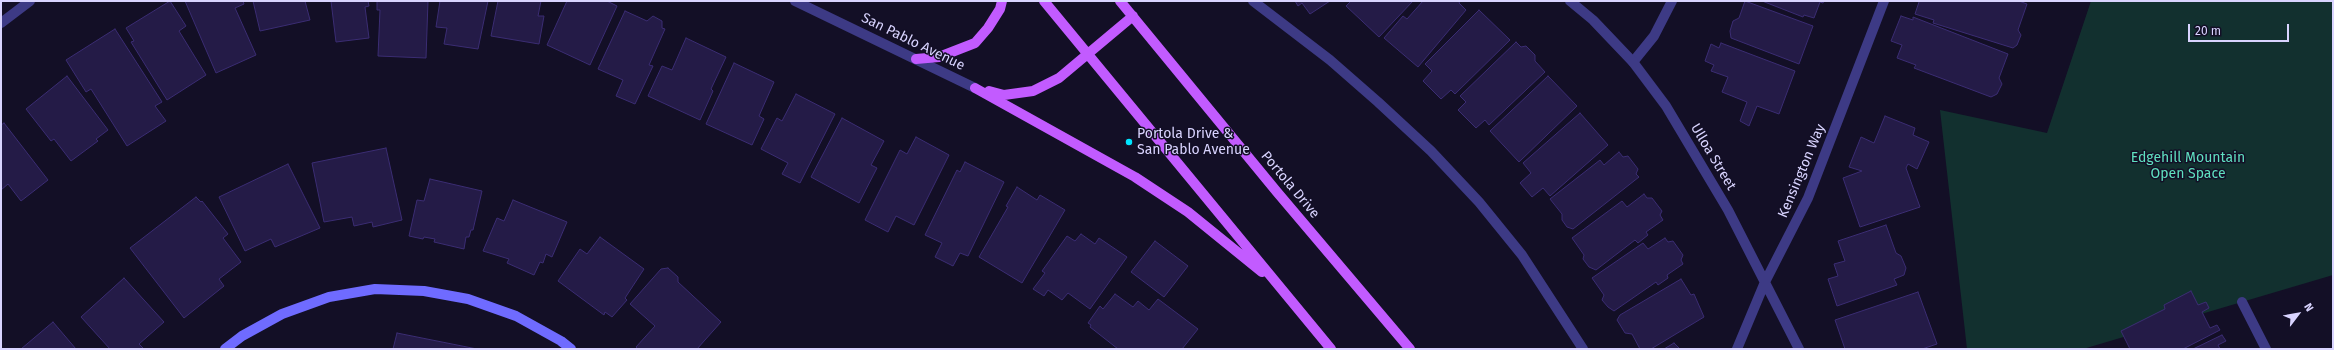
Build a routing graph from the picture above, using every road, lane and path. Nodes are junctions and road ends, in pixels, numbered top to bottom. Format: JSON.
{"nodes":[{"id":1,"x":30,"y":1,"type":"edge"},
{"id":2,"x":795,"y":1,"type":"edge"},
{"id":3,"x":1002,"y":1,"type":"edge"},
{"id":4,"x":1044,"y":1,"type":"edge"},
{"id":5,"x":1120,"y":1,"type":"edge"},
{"id":6,"x":1253,"y":1,"type":"edge"},
{"id":7,"x":1570,"y":1,"type":"edge"},
{"id":8,"x":1672,"y":1,"type":"edge"},
{"id":9,"x":1884,"y":1,"type":"edge"},
{"id":10,"x":1133,"y":16,"type":"junction"},
{"id":11,"x":1,"y":23,"type":"edge"},
{"id":12,"x":1088,"y":55,"type":"junction"},
{"id":13,"x":916,"y":59,"type":"junction"},
{"id":14,"x":1633,"y":62,"type":"junction"},
{"id":15,"x":975,"y":88,"type":"junction"},
{"id":16,"x":1765,"y":282,"type":"junction"},
{"id":17,"x":1284,"y":292,"type":"junction"},
{"id":18,"x":2242,"y":302,"type":"dead end"},
{"id":19,"x":225,"y":349,"type":"edge"},
{"id":20,"x":571,"y":349,"type":"edge"},
{"id":21,"x":1331,"y":349,"type":"edge"},
{"id":22,"x":1410,"y":349,"type":"edge"},
{"id":23,"x":1583,"y":349,"type":"edge"},
{"id":24,"x":1737,"y":349,"type":"edge"},
{"id":25,"x":1799,"y":349,"type":"edge"},
{"id":26,"x":2266,"y":349,"type":"edge"}],
"edges":[{"from":1,"to":11,"type":"street"},
{"from":2,"to":13,"type":"street","name":"San Pablo Avenue"},
{"from":3,"to":13,"type":"main road"},
{"from":4,"to":12,"type":"main road"},
{"from":5,"to":10,"type":"main road","name":"Portola Drive"},
{"from":6,"to":23,"type":"street"},
{"from":7,"to":14,"type":"street","name":"Ulloa Street"},
{"from":8,"to":14,"type":"street"},
{"from":9,"to":16,"type":"street","name":"Kensington Way"},
{"from":10,"to":12,"type":"main road"},
{"from":10,"to":22,"type":"main road","name":"Portola Drive"},
{"from":12,"to":15,"type":"main road"},
{"from":12,"to":17,"type":"main road"},
{"from":13,"to":15,"type":"street","name":"San Pablo Avenue"},
{"from":14,"to":16,"type":"street","name":"Ulloa Street"},
{"from":15,"to":17,"type":"main road"},
{"from":16,"to":24,"type":"street","name":"Kensington Way"},
{"from":16,"to":25,"type":"street","name":"Ulloa Street"},
{"from":17,"to":21,"type":"main road"},
{"from":18,"to":26,"type":"street"},
{"from":19,"to":20,"type":"street"}]}
